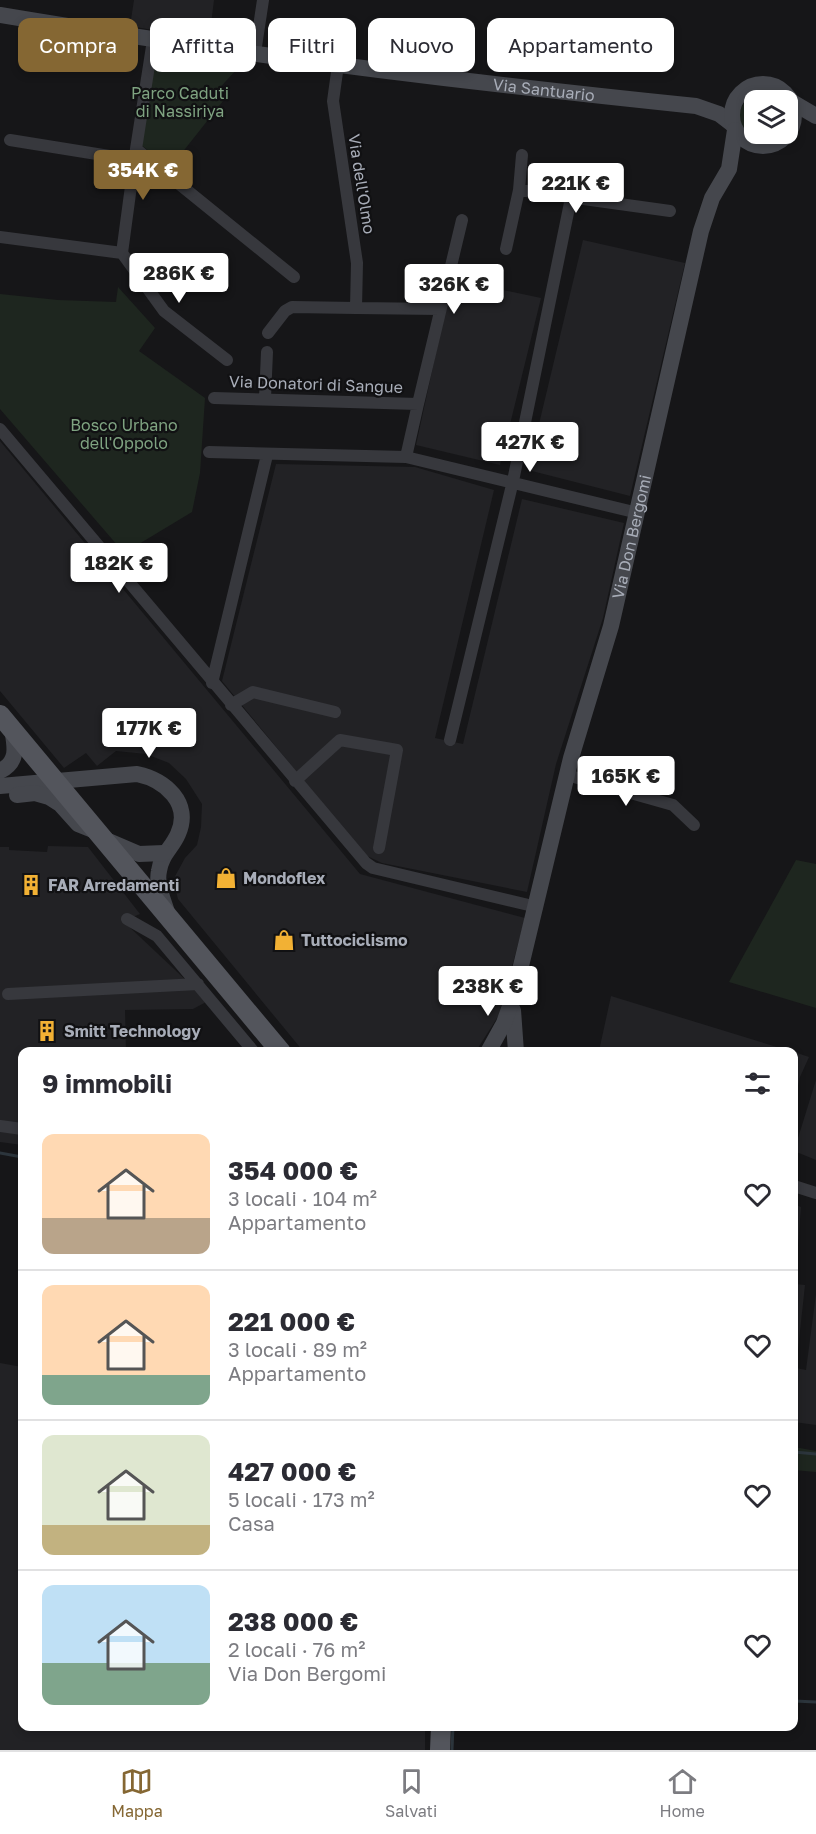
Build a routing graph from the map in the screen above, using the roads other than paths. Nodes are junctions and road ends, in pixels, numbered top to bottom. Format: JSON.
{"nodes":[{"id":1,"x":263,"y":0,"type":"edge"},
{"id":2,"x":0,"y":15,"type":"edge"},
{"id":3,"x":150,"y":40,"type":"edge"},
{"id":4,"x":256,"y":46,"type":"edge"},
{"id":5,"x":150,"y":59,"type":"edge"},
{"id":6,"x":356,"y":67,"type":"edge"},
{"id":7,"x":337,"y":72,"type":"edge"},
{"id":8,"x":746,"y":90,"type":"edge"},
{"id":9,"x":780,"y":90,"type":"edge"},
{"id":10,"x":744,"y":91,"type":"edge"},
{"id":11,"x":739,"y":94,"type":"junction"},
{"id":12,"x":696,"y":106,"type":"junction"},
{"id":13,"x":798,"y":106,"type":"edge"},
{"id":14,"x":816,"y":116,"type":"edge"},
{"id":15,"x":816,"y":122,"type":"edge"},
{"id":16,"x":734,"y":127,"type":"junction"},
{"id":17,"x":798,"y":128,"type":"edge"},
{"id":18,"x":10,"y":140,"type":"dead end"},
{"id":19,"x":773,"y":144,"type":"edge"},
{"id":20,"x":762,"y":146,"type":"junction"},
{"id":21,"x":135,"y":155,"type":"junction"},
{"id":22,"x":522,"y":155,"type":"dead end"},
{"id":23,"x":729,"y":169,"type":"junction"},
{"id":24,"x":519,"y":190,"type":"junction"},
{"id":25,"x":571,"y":198,"type":"junction"},
{"id":26,"x":670,"y":211,"type":"dead end"},
{"id":27,"x":462,"y":220,"type":"dead end"},
{"id":28,"x":0,"y":237,"type":"edge"},
{"id":29,"x":506,"y":249,"type":"dead end"},
{"id":30,"x":122,"y":253,"type":"junction"},
{"id":31,"x":294,"y":277,"type":"dead end"},
{"id":32,"x":356,"y":308,"type":"junction"},
{"id":33,"x":440,"y":309,"type":"junction"},
{"id":34,"x":268,"y":333,"type":"dead end"},
{"id":35,"x":267,"y":352,"type":"dead end"},
{"id":36,"x":227,"y":360,"type":"dead end"},
{"id":37,"x":214,"y":398,"type":"dead end"},
{"id":38,"x":265,"y":398,"type":"junction"},
{"id":39,"x":418,"y":404,"type":"junction"},
{"id":40,"x":0,"y":429,"type":"edge"},
{"id":41,"x":208,"y":452,"type":"dead end"},
{"id":42,"x":267,"y":455,"type":"junction"},
{"id":43,"x":406,"y":457,"type":"junction"},
{"id":44,"x":513,"y":481,"type":"junction"},
{"id":45,"x":638,"y":513,"type":"junction"},
{"id":46,"x":212,"y":683,"type":"junction"},
{"id":47,"x":231,"y":705,"type":"junction"},
{"id":48,"x":335,"y":712,"type":"dead end"},
{"id":49,"x":6,"y":722,"type":"edge"},
{"id":50,"x":450,"y":740,"type":"dead end"},
{"id":51,"x":0,"y":771,"type":"edge"},
{"id":52,"x":567,"y":775,"type":"junction"},
{"id":53,"x":295,"y":781,"type":"junction"},
{"id":54,"x":0,"y":786,"type":"edge"},
{"id":55,"x":0,"y":796,"type":"edge"},
{"id":56,"x":694,"y":825,"type":"dead end"},
{"id":57,"x":101,"y":836,"type":"junction"},
{"id":58,"x":379,"y":848,"type":"dead end"},
{"id":59,"x":164,"y":853,"type":"junction"},
{"id":60,"x":537,"y":907,"type":"junction"},
{"id":61,"x":128,"y":919,"type":"dead end"},
{"id":62,"x":171,"y":919,"type":"junction"},
{"id":63,"x":157,"y":936,"type":"junction"},
{"id":64,"x":198,"y":984,"type":"junction"},
{"id":65,"x":8,"y":994,"type":"dead end"},
{"id":66,"x":514,"y":994,"type":"junction"},
{"id":67,"x":250,"y":1047,"type":"edge"},
{"id":68,"x":277,"y":1047,"type":"edge"},
{"id":69,"x":491,"y":1047,"type":"edge"},
{"id":70,"x":515,"y":1047,"type":"edge"},
{"id":71,"x":0,"y":1126,"type":"edge"},
{"id":72,"x":18,"y":1128,"type":"edge"},
{"id":73,"x":798,"y":1187,"type":"edge"},
{"id":74,"x":816,"y":1193,"type":"edge"},
{"id":75,"x":441,"y":1731,"type":"edge"},
{"id":76,"x":440,"y":1750,"type":"edge"}],
"edges":[{"from":1,"to":4,"type":"street"},
{"from":2,"to":3,"type":"street","name":"Via Santuario"},
{"from":5,"to":21,"type":"street"},
{"from":6,"to":12,"type":"street","name":"Via Santuario"},
{"from":7,"to":32,"type":"street","name":"Via dell'Olmo"},
{"from":8,"to":9,"type":"street"},
{"from":10,"to":11,"type":"street"},
{"from":11,"to":12,"type":"street","name":"Via Santuario"},
{"from":11,"to":16,"type":"street"},
{"from":12,"to":16,"type":"street","name":"Via Santuario"},
{"from":13,"to":14,"type":"street"},
{"from":15,"to":17,"type":"street"},
{"from":16,"to":20,"type":"street"},
{"from":16,"to":23,"type":"street","name":"Via Don Bergomi"},
{"from":18,"to":21,"type":"street"},
{"from":19,"to":20,"type":"street"},
{"from":20,"to":23,"type":"street","name":"Via Don Bergomi"},
{"from":21,"to":30,"type":"street"},
{"from":21,"to":31,"type":"street"},
{"from":22,"to":24,"type":"street"},
{"from":23,"to":45,"type":"street","name":"Via Don Bergomi"},
{"from":24,"to":25,"type":"street"},
{"from":24,"to":29,"type":"street"},
{"from":25,"to":26,"type":"street"},
{"from":25,"to":44,"type":"street"},
{"from":27,"to":33,"type":"street","name":"Via Donatori di Sangue"},
{"from":28,"to":30,"type":"street"},
{"from":30,"to":36,"type":"street"},
{"from":32,"to":33,"type":"street"},
{"from":32,"to":34,"type":"street"},
{"from":33,"to":39,"type":"street","name":"Via Donatori di Sangue"},
{"from":35,"to":38,"type":"street"},
{"from":37,"to":38,"type":"street","name":"Via Donatori di Sangue"},
{"from":38,"to":39,"type":"street","name":"Via Donatori di Sangue"},
{"from":39,"to":43,"type":"street","name":"Via Donatori di Sangue"},
{"from":40,"to":46,"type":"street"},
{"from":41,"to":42,"type":"street"},
{"from":42,"to":43,"type":"street"},
{"from":42,"to":46,"type":"street"},
{"from":43,"to":44,"type":"street"},
{"from":44,"to":45,"type":"street"},
{"from":44,"to":50,"type":"street"},
{"from":45,"to":52,"type":"street","name":"Via Don Bergomi"},
{"from":46,"to":47,"type":"street"},
{"from":47,"to":48,"type":"street"},
{"from":47,"to":53,"type":"street"},
{"from":49,"to":51,"type":"street"},
{"from":49,"to":57,"type":"main road"},
{"from":52,"to":56,"type":"street"},
{"from":52,"to":60,"type":"street","name":"Via Don Bergomi"},
{"from":53,"to":58,"type":"street"},
{"from":53,"to":60,"type":"street"},
{"from":54,"to":59,"type":"street"},
{"from":55,"to":57,"type":"street"},
{"from":57,"to":59,"type":"street"},
{"from":57,"to":62,"type":"main road"},
{"from":59,"to":62,"type":"street"},
{"from":60,"to":66,"type":"street","name":"Via Don Bergomi"},
{"from":61,"to":63,"type":"street"},
{"from":62,"to":63,"type":"street"},
{"from":62,"to":68,"type":"main road"},
{"from":63,"to":64,"type":"street"},
{"from":64,"to":65,"type":"street"},
{"from":64,"to":67,"type":"street"},
{"from":66,"to":69,"type":"street","name":"Via Don Bergomi"},
{"from":66,"to":70,"type":"street","name":"Via Don Bergomi"},
{"from":71,"to":72,"type":"street"},
{"from":73,"to":74,"type":"street"},
{"from":75,"to":76,"type":"main road"}]}
